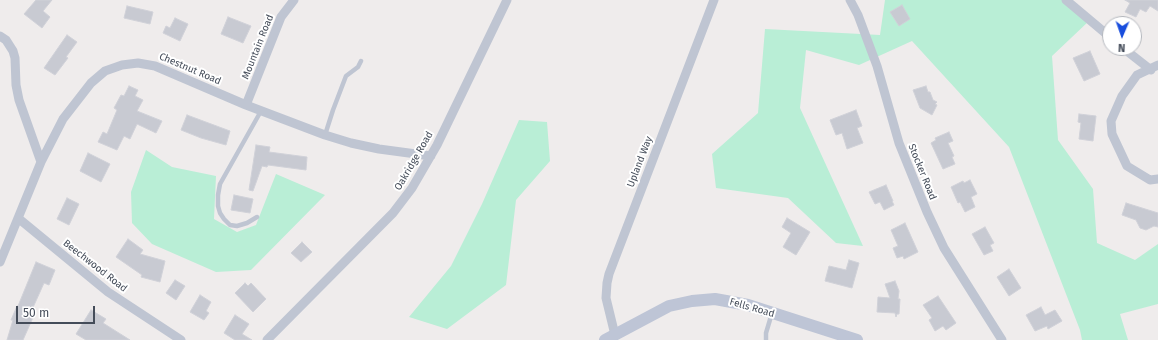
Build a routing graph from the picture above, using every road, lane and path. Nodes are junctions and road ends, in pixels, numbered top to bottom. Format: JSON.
{"nodes":[{"id":1,"x":294,"y":0,"type":"edge"},
{"id":2,"x":507,"y":0,"type":"edge"},
{"id":3,"x":714,"y":0,"type":"edge"},
{"id":4,"x":850,"y":0,"type":"edge"},
{"id":5,"x":1066,"y":0,"type":"edge"},
{"id":6,"x":1102,"y":30,"type":"edge"},
{"id":7,"x":0,"y":36,"type":"edge"},
{"id":8,"x":1136,"y":56,"type":"edge"},
{"id":9,"x":361,"y":61,"type":"dead end"},
{"id":10,"x":1154,"y":67,"type":"edge"},
{"id":11,"x":246,"y":105,"type":"junction"},
{"id":12,"x":261,"y":111,"type":"junction"},
{"id":13,"x":325,"y":135,"type":"junction"},
{"id":14,"x":431,"y":156,"type":"junction"},
{"id":15,"x":41,"y":162,"type":"junction"},
{"id":16,"x":1158,"y":179,"type":"edge"},
{"id":17,"x":257,"y":217,"type":"dead end"},
{"id":18,"x":18,"y":218,"type":"junction"},
{"id":19,"x":0,"y":262,"type":"edge"},
{"id":20,"x":772,"y":313,"type":"junction"},
{"id":21,"x":610,"y":338,"type":"edge"},
{"id":22,"x":181,"y":340,"type":"edge"},
{"id":23,"x":267,"y":340,"type":"edge"},
{"id":24,"x":766,"y":340,"type":"edge"},
{"id":25,"x":857,"y":340,"type":"edge"},
{"id":26,"x":1002,"y":340,"type":"edge"}],
"edges":[{"from":1,"to":11,"type":"street","name":"Mountain Road"},
{"from":2,"to":14,"type":"street","name":"Oakridge Road"},
{"from":3,"to":21,"type":"street","name":"Upland Way"},
{"from":4,"to":26,"type":"street","name":"Stocker Road"},
{"from":5,"to":6,"type":"street"},
{"from":7,"to":15,"type":"street"},
{"from":8,"to":10,"type":"street"},
{"from":9,"to":13,"type":"lane"},
{"from":10,"to":16,"type":"street"},
{"from":11,"to":12,"type":"street","name":"Chestnut Road"},
{"from":11,"to":15,"type":"street","name":"Chestnut Road"},
{"from":12,"to":13,"type":"street","name":"Chestnut Road"},
{"from":12,"to":17,"type":"lane"},
{"from":13,"to":14,"type":"street","name":"Chestnut Road"},
{"from":14,"to":23,"type":"street","name":"Oakridge Road"},
{"from":15,"to":18,"type":"street","name":"Chestnut Road"},
{"from":18,"to":19,"type":"street","name":"Chestnut Road"},
{"from":18,"to":22,"type":"street","name":"Beechwood Road"},
{"from":20,"to":21,"type":"street","name":"Fells Road"},
{"from":20,"to":24,"type":"lane"},
{"from":20,"to":25,"type":"street","name":"Fells Road"}]}
